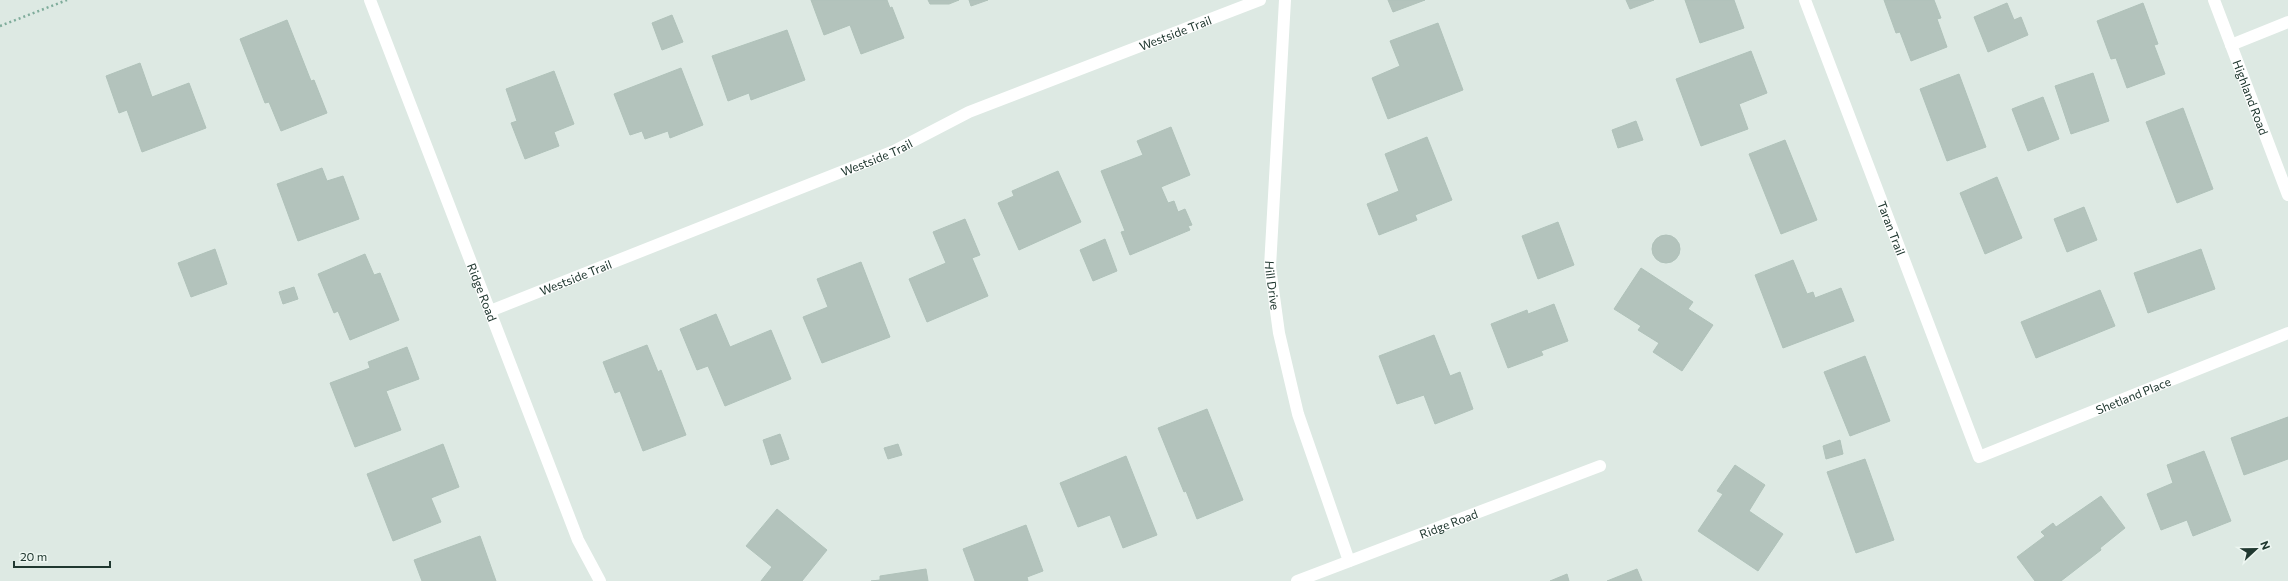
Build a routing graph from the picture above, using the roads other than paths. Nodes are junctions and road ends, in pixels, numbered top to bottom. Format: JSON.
{"nodes":[{"id":1,"x":370,"y":0,"type":"edge"},
{"id":2,"x":1260,"y":0,"type":"edge"},
{"id":3,"x":1285,"y":0,"type":"edge"},
{"id":4,"x":1805,"y":0,"type":"edge"},
{"id":5,"x":2214,"y":0,"type":"edge"},
{"id":6,"x":2288,"y":22,"type":"edge"},
{"id":7,"x":2231,"y":45,"type":"junction"},
{"id":8,"x":2288,"y":195,"type":"edge"},
{"id":9,"x":490,"y":310,"type":"junction"},
{"id":10,"x":2288,"y":333,"type":"edge"},
{"id":11,"x":1979,"y":457,"type":"joint"},
{"id":12,"x":1600,"y":466,"type":"dead end"},
{"id":13,"x":1349,"y":561,"type":"junction"},
{"id":14,"x":600,"y":581,"type":"edge"},
{"id":15,"x":1297,"y":581,"type":"edge"}],
"edges":[{"from":1,"to":9,"type":"street","name":"Ridge Road"},
{"from":2,"to":9,"type":"street","name":"Westside Trail"},
{"from":3,"to":13,"type":"street","name":"Hill Drive"},
{"from":4,"to":11,"type":"street","name":"Taran Trail"},
{"from":5,"to":7,"type":"street","name":"Highland Road"},
{"from":6,"to":7,"type":"street"},
{"from":7,"to":8,"type":"street","name":"Highland Road"},
{"from":9,"to":14,"type":"street","name":"Ridge Road"},
{"from":10,"to":11,"type":"street","name":"Shetland Place"},
{"from":12,"to":13,"type":"street","name":"Ridge Road"},
{"from":13,"to":15,"type":"street","name":"Ridge Road"}]}
